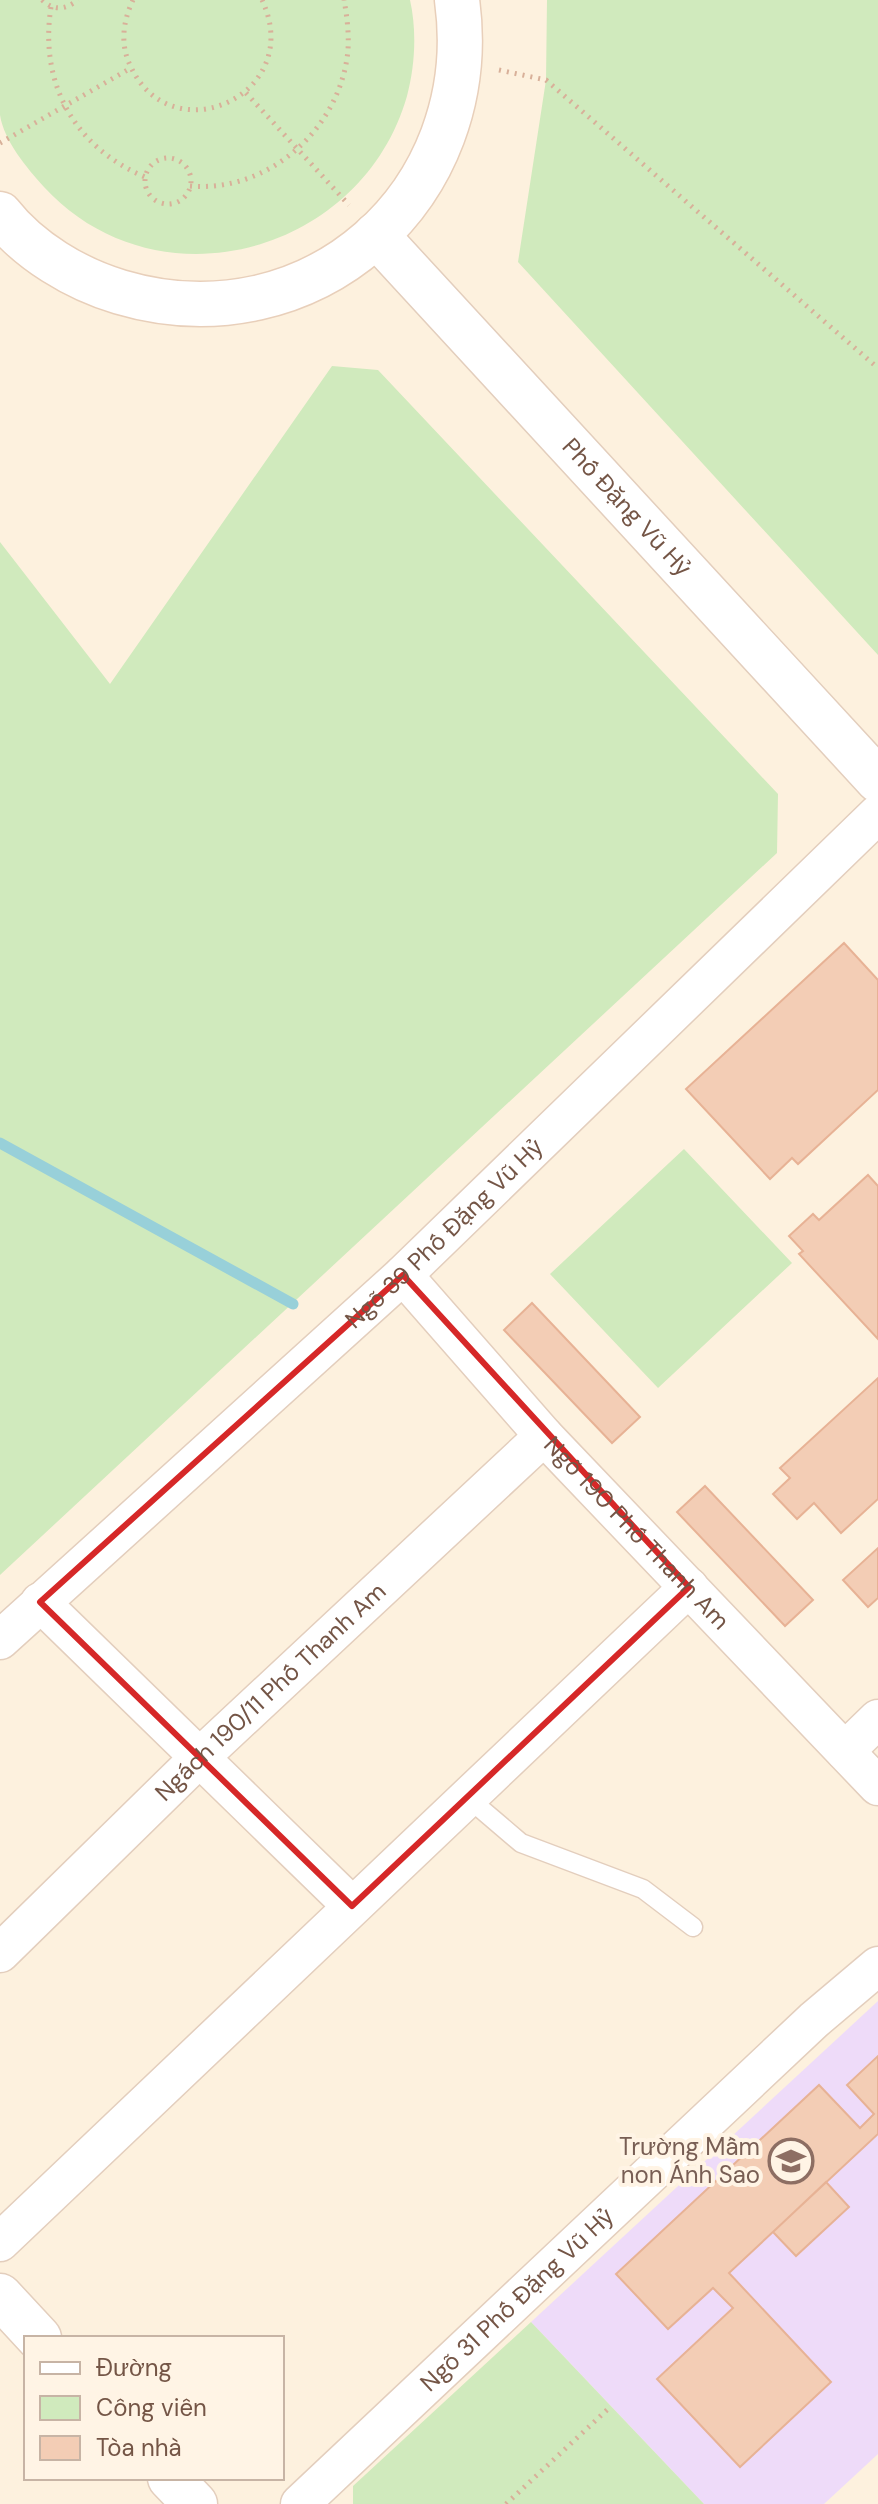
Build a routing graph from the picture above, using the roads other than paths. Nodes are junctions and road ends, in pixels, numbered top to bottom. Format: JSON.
{"nodes":[{"id":1,"x":457,"y":0,"type":"edge"},
{"id":2,"x":0,"y":214,"type":"edge"},
{"id":3,"x":376,"y":235,"type":"junction"},
{"id":4,"x":878,"y":780,"type":"edge"},
{"id":5,"x":878,"y":814,"type":"edge"},
{"id":6,"x":403,"y":1275,"type":"junction"},
{"id":7,"x":544,"y":1436,"type":"junction"},
{"id":8,"x":689,"y":1587,"type":"junction"},
{"id":9,"x":40,"y":1602,"type":"junction"},
{"id":10,"x":0,"y":1640,"type":"edge"},
{"id":11,"x":878,"y":1719,"type":"edge"},
{"id":12,"x":845,"y":1751,"type":"junction"},
{"id":13,"x":199,"y":1758,"type":"junction"},
{"id":14,"x":878,"y":1786,"type":"edge"},
{"id":15,"x":467,"y":1797,"type":"junction"},
{"id":16,"x":352,"y":1906,"type":"junction"},
{"id":17,"x":693,"y":1927,"type":"dead end"},
{"id":18,"x":0,"y":1953,"type":"edge"},
{"id":19,"x":878,"y":1966,"type":"edge"},
{"id":20,"x":0,"y":2242,"type":"edge"},
{"id":21,"x":0,"y":2296,"type":"edge"},
{"id":22,"x":37,"y":2336,"type":"edge"},
{"id":23,"x":172,"y":2480,"type":"edge"},
{"id":24,"x":195,"y":2504,"type":"edge"},
{"id":25,"x":300,"y":2504,"type":"edge"}],
"edges":[{"from":1,"to":3,"type":"street"},
{"from":2,"to":3,"type":"street"},
{"from":3,"to":4,"type":"street","name":"Phố Đặng Vũ Hỷ"},
{"from":5,"to":6,"type":"street","name":"Ngõ 39 Phố Đặng Vũ Hỷ"},
{"from":6,"to":7,"type":"street","name":"Ngõ 190 Phố Thanh Am"},
{"from":6,"to":9,"type":"street","name":"Ngõ 39 Phố Đặng Vũ Hỷ"},
{"from":7,"to":8,"type":"street","name":"Ngõ 190 Phố Thanh Am"},
{"from":7,"to":13,"type":"street","name":"Ngách 190/11 Phố Thanh Am"},
{"from":8,"to":12,"type":"street","name":"Ngõ 190 Phố Thanh Am"},
{"from":8,"to":15,"type":"street"},
{"from":9,"to":10,"type":"street","name":"Ngõ 39 Phố Đặng Vũ Hỷ"},
{"from":9,"to":13,"type":"street"},
{"from":11,"to":12,"type":"street"},
{"from":12,"to":14,"type":"street","name":"Ngõ 190 Phố Thanh Am"},
{"from":13,"to":16,"type":"street"},
{"from":13,"to":18,"type":"street","name":"Ngách 190/11 Phố Thanh Am"},
{"from":15,"to":16,"type":"street"},
{"from":15,"to":17,"type":"lane"},
{"from":16,"to":20,"type":"street"},
{"from":19,"to":25,"type":"street","name":"Ngõ 31 Phố Đặng Vũ Hỷ"},
{"from":21,"to":22,"type":"street"},
{"from":23,"to":24,"type":"street"}]}
